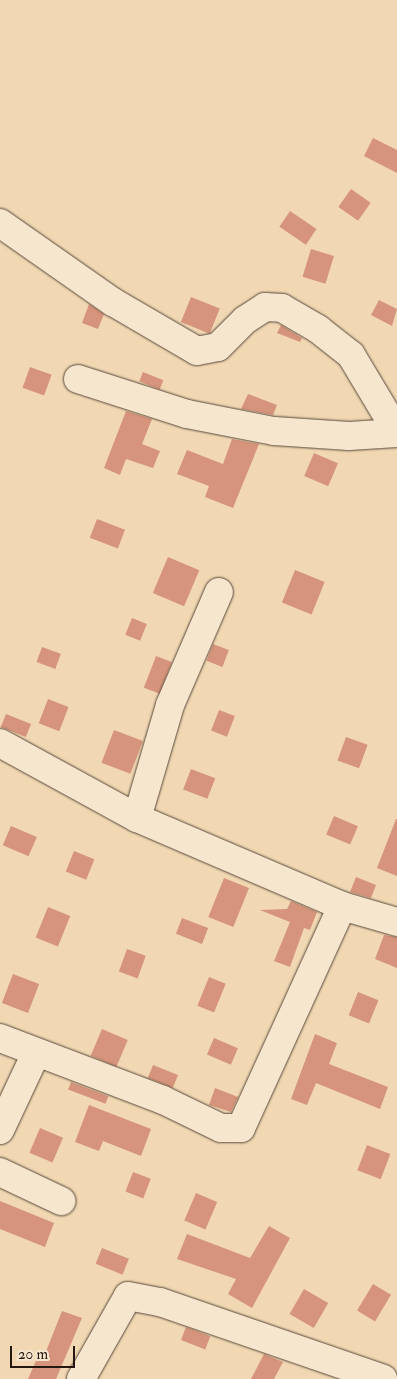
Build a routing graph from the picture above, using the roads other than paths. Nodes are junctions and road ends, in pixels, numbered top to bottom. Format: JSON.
{"nodes":[{"id":1,"x":0,"y":223,"type":"edge"},
{"id":2,"x":78,"y":379,"type":"dead end"},
{"id":3,"x":397,"y":433,"type":"edge"},
{"id":4,"x":218,"y":592,"type":"dead end"},
{"id":5,"x":0,"y":743,"type":"edge"},
{"id":6,"x":137,"y":818,"type":"junction"},
{"id":7,"x":342,"y":906,"type":"junction"},
{"id":8,"x":397,"y":922,"type":"edge"},
{"id":9,"x":0,"y":1038,"type":"edge"},
{"id":10,"x":36,"y":1053,"type":"junction"},
{"id":11,"x":0,"y":1130,"type":"edge"},
{"id":12,"x":0,"y":1172,"type":"edge"},
{"id":13,"x":61,"y":1200,"type":"dead end"},
{"id":14,"x":81,"y":1379,"type":"edge"},
{"id":15,"x":383,"y":1379,"type":"edge"}],
"edges":[{"from":1,"to":3,"type":"street"},
{"from":2,"to":3,"type":"street"},
{"from":4,"to":6,"type":"street"},
{"from":5,"to":6,"type":"street"},
{"from":6,"to":7,"type":"street"},
{"from":7,"to":8,"type":"street"},
{"from":7,"to":10,"type":"street"},
{"from":9,"to":10,"type":"street"},
{"from":10,"to":11,"type":"street"},
{"from":12,"to":13,"type":"street"},
{"from":14,"to":15,"type":"street"}]}
